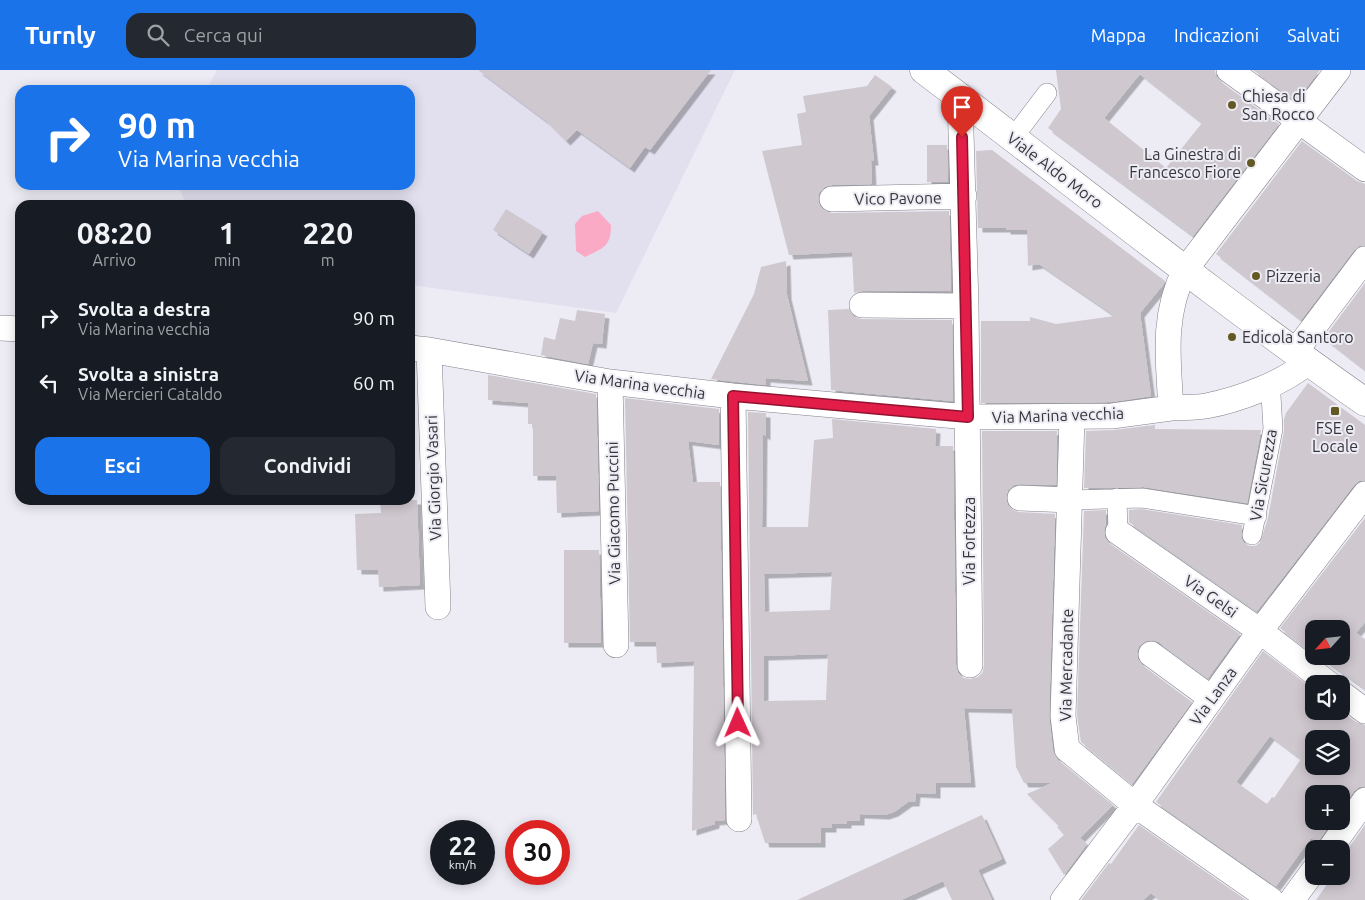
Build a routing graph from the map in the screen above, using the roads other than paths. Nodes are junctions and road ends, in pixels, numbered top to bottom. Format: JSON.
{"nodes":[{"id":1,"x":924,"y":70,"type":"edge"},
{"id":2,"x":1229,"y":70,"type":"edge"},
{"id":3,"x":1338,"y":70,"type":"edge"},
{"id":4,"x":1047,"y":93,"type":"dead end"},
{"id":5,"x":960,"y":97,"type":"junction"},
{"id":6,"x":1299,"y":121,"type":"junction"},
{"id":7,"x":1013,"y":138,"type":"junction"},
{"id":8,"x":1365,"y":169,"type":"edge"},
{"id":9,"x":964,"y":196,"type":"junction"},
{"id":10,"x":832,"y":199,"type":"dead end"},
{"id":11,"x":1365,"y":259,"type":"edge"},
{"id":12,"x":1185,"y":270,"type":"junction"},
{"id":13,"x":862,"y":305,"type":"dead end"},
{"id":14,"x":966,"y":306,"type":"junction"},
{"id":15,"x":0,"y":328,"type":"edge"},
{"id":16,"x":15,"y":328,"type":"edge"},
{"id":17,"x":420,"y":349,"type":"edge"},
{"id":18,"x":1302,"y":357,"type":"junction"},
{"id":19,"x":610,"y":382,"type":"junction"},
{"id":20,"x":1267,"y":386,"type":"junction"},
{"id":21,"x":733,"y":396,"type":"junction"},
{"id":22,"x":1365,"y":402,"type":"edge"},
{"id":23,"x":1171,"y":408,"type":"junction"},
{"id":24,"x":968,"y":417,"type":"junction"},
{"id":25,"x":1072,"y":417,"type":"junction"},
{"id":26,"x":1365,"y":494,"type":"edge"},
{"id":27,"x":1020,"y":498,"type":"dead end"},
{"id":28,"x":1117,"y":498,"type":"junction"},
{"id":29,"x":1070,"y":500,"type":"junction"},
{"id":30,"x":1257,"y":516,"type":"junction"},
{"id":31,"x":1118,"y":532,"type":"joint"},
{"id":32,"x":1252,"y":535,"type":"dead end"},
{"id":33,"x":438,"y":607,"type":"dead end"},
{"id":34,"x":1260,"y":631,"type":"junction"},
{"id":35,"x":616,"y":644,"type":"dead end"},
{"id":36,"x":1151,"y":654,"type":"dead end"},
{"id":37,"x":970,"y":665,"type":"dead end"},
{"id":38,"x":1317,"y":675,"type":"edge"},
{"id":39,"x":1211,"y":698,"type":"junction"},
{"id":40,"x":1350,"y":700,"type":"edge"},
{"id":41,"x":1365,"y":711,"type":"edge"},
{"id":42,"x":1365,"y":800,"type":"edge"},
{"id":43,"x":1135,"y":805,"type":"junction"},
{"id":44,"x":739,"y":819,"type":"dead end"},
{"id":45,"x":1336,"y":840,"type":"edge"},
{"id":46,"x":1305,"y":882,"type":"edge"},
{"id":47,"x":1063,"y":900,"type":"edge"},
{"id":48,"x":1271,"y":900,"type":"edge"},
{"id":49,"x":1292,"y":900,"type":"edge"}],
"edges":[{"from":1,"to":5,"type":"street","name":"Viale Aldo Moro"},
{"from":2,"to":6,"type":"street"},
{"from":3,"to":6,"type":"street"},
{"from":4,"to":7,"type":"street"},
{"from":5,"to":7,"type":"street","name":"Viale Aldo Moro"},
{"from":5,"to":9,"type":"street","name":"Via Fortezza"},
{"from":6,"to":8,"type":"street"},
{"from":6,"to":12,"type":"street"},
{"from":7,"to":12,"type":"street","name":"Viale Aldo Moro"},
{"from":9,"to":10,"type":"street","name":"Vico Pavone"},
{"from":9,"to":14,"type":"street","name":"Via Fortezza"},
{"from":11,"to":18,"type":"street","name":"Via Marina vecchia"},
{"from":12,"to":18,"type":"street","name":"Viale Aldo Moro"},
{"from":12,"to":23,"type":"street"},
{"from":13,"to":14,"type":"street"},
{"from":14,"to":24,"type":"street","name":"Via Fortezza"},
{"from":15,"to":16,"type":"street"},
{"from":17,"to":19,"type":"street","name":"Via Marina vecchia"},
{"from":17,"to":33,"type":"street","name":"Via Giorgio Vasari"},
{"from":18,"to":20,"type":"street","name":"Via Marina vecchia"},
{"from":18,"to":22,"type":"street","name":"Viale Aldo Moro"},
{"from":19,"to":21,"type":"street","name":"Via Marina vecchia"},
{"from":19,"to":35,"type":"street","name":"Via Giacomo Puccini"},
{"from":20,"to":23,"type":"street","name":"Via Marina vecchia"},
{"from":20,"to":30,"type":"street","name":"Via Sicurezza"},
{"from":21,"to":24,"type":"street","name":"Via Marina vecchia"},
{"from":21,"to":44,"type":"street"},
{"from":23,"to":25,"type":"street","name":"Via Marina vecchia"},
{"from":24,"to":25,"type":"street","name":"Via Marina vecchia"},
{"from":24,"to":37,"type":"street","name":"Via Fortezza"},
{"from":25,"to":29,"type":"street","name":"Via Mercadante"},
{"from":26,"to":34,"type":"street","name":"Via Lanza"},
{"from":27,"to":29,"type":"street"},
{"from":28,"to":29,"type":"street"},
{"from":28,"to":30,"type":"street"},
{"from":28,"to":31,"type":"street","name":"Via Gelsi"},
{"from":29,"to":43,"type":"street","name":"Via Mercadante"},
{"from":30,"to":32,"type":"street","name":"Via Sicurezza"},
{"from":31,"to":34,"type":"street","name":"Via Gelsi"},
{"from":34,"to":38,"type":"street","name":"Via Gelsi"},
{"from":34,"to":39,"type":"street","name":"Via Lanza"},
{"from":36,"to":39,"type":"street"},
{"from":39,"to":43,"type":"street","name":"Via Lanza"},
{"from":40,"to":41,"type":"street"},
{"from":42,"to":45,"type":"street"},
{"from":43,"to":47,"type":"street","name":"Via Lanza"},
{"from":43,"to":48,"type":"street","name":"Via Mercadante"},
{"from":46,"to":49,"type":"street"}]}
